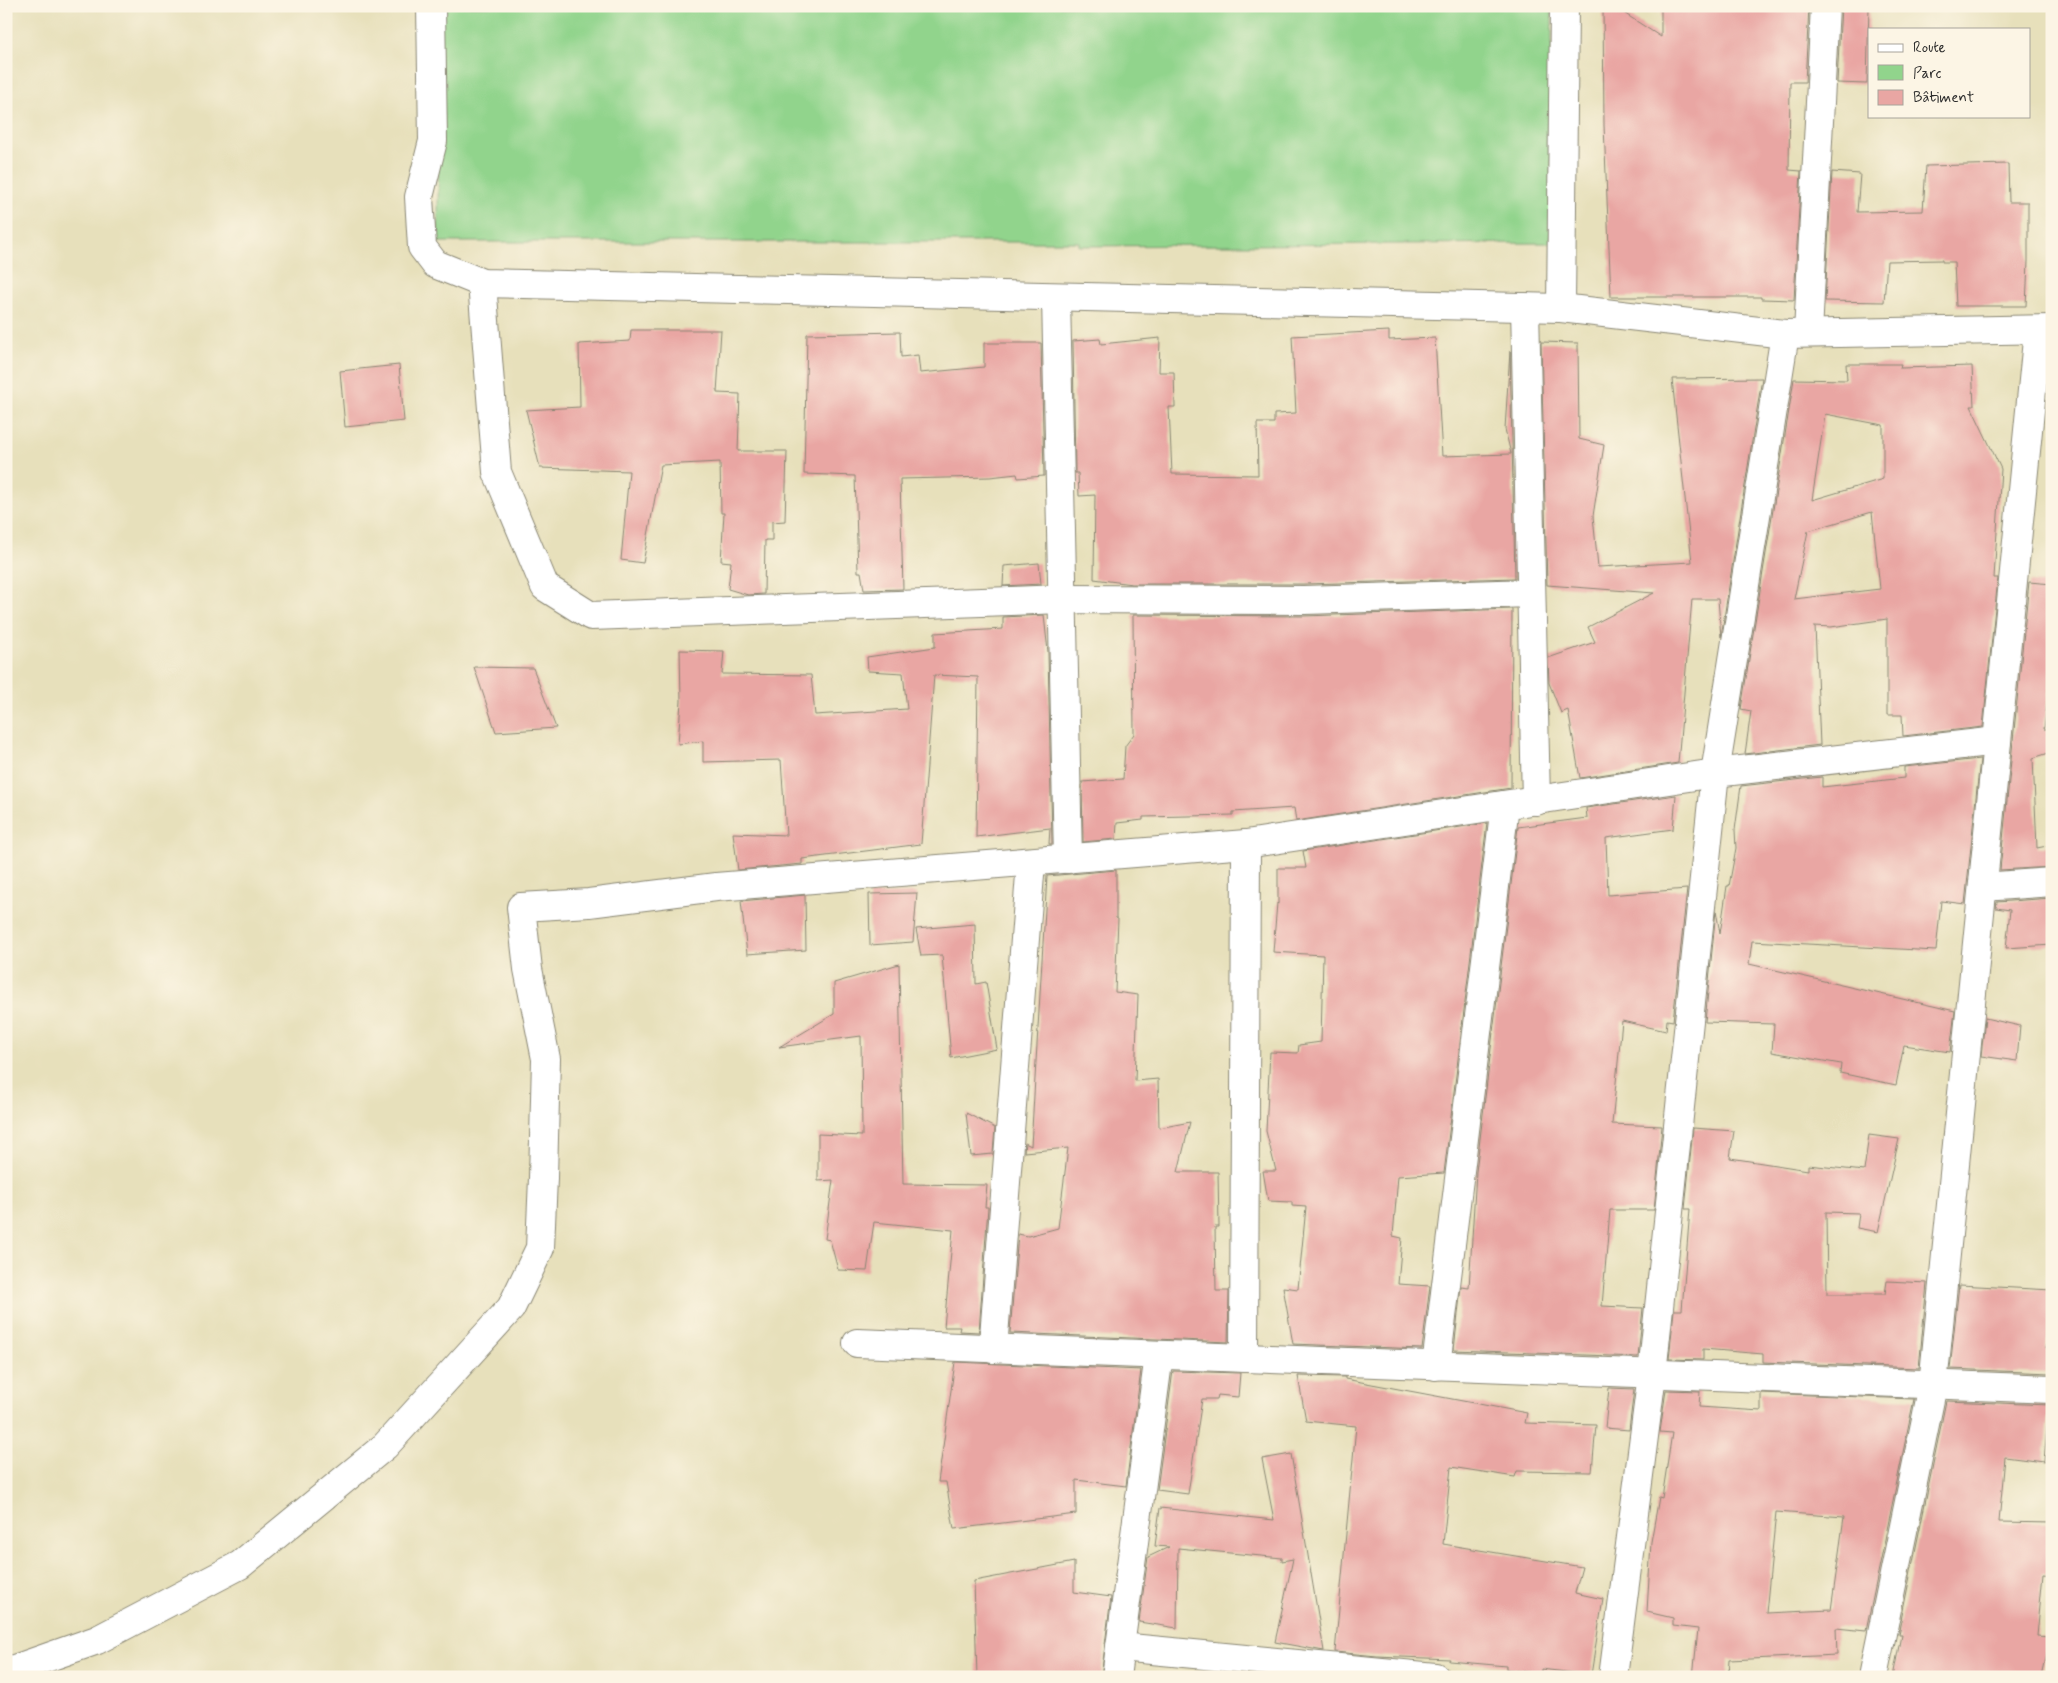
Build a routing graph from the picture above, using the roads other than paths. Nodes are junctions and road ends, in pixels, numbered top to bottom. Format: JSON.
{"nodes":[{"id":1,"x":431,"y":6,"type":"edge"},
{"id":2,"x":1564,"y":6,"type":"edge"},
{"id":3,"x":1825,"y":6,"type":"edge"},
{"id":4,"x":482,"y":283,"type":"junction"},
{"id":5,"x":1056,"y":297,"type":"junction"},
{"id":6,"x":1525,"y":307,"type":"junction"},
{"id":7,"x":1561,"y":308,"type":"junction"},
{"id":8,"x":2045,"y":329,"type":"edge"},
{"id":9,"x":1796,"y":333,"type":"junction"},
{"id":10,"x":1531,"y":593,"type":"junction"},
{"id":11,"x":1063,"y":599,"type":"junction"},
{"id":12,"x":1997,"y":741,"type":"junction"},
{"id":13,"x":1715,"y":773,"type":"junction"},
{"id":14,"x":1536,"y":801,"type":"junction"},
{"id":15,"x":1506,"y":805,"type":"junction"},
{"id":16,"x":1246,"y":844,"type":"junction"},
{"id":17,"x":1068,"y":859,"type":"junction"},
{"id":18,"x":1031,"y":862,"type":"junction"},
{"id":19,"x":2052,"y":882,"type":"edge"},
{"id":20,"x":1982,"y":887,"type":"junction"},
{"id":21,"x":857,"y":1343,"type":"dead end"},
{"id":22,"x":992,"y":1349,"type":"junction"},
{"id":23,"x":1159,"y":1355,"type":"junction"},
{"id":24,"x":1244,"y":1358,"type":"junction"},
{"id":25,"x":1436,"y":1366,"type":"junction"},
{"id":26,"x":1652,"y":1374,"type":"junction"},
{"id":27,"x":1933,"y":1385,"type":"junction"},
{"id":28,"x":2052,"y":1390,"type":"edge"},
{"id":29,"x":1120,"y":1647,"type":"junction"},
{"id":30,"x":6,"y":1672,"type":"edge"},
{"id":31,"x":1116,"y":1677,"type":"edge"},
{"id":32,"x":1434,"y":1677,"type":"edge"},
{"id":33,"x":1613,"y":1677,"type":"edge"},
{"id":34,"x":1873,"y":1677,"type":"edge"}],
"edges":[{"from":1,"to":4,"type":"street"},
{"from":2,"to":7,"type":"street"},
{"from":3,"to":9,"type":"street"},
{"from":4,"to":5,"type":"street"},
{"from":4,"to":11,"type":"street"},
{"from":5,"to":6,"type":"street"},
{"from":5,"to":11,"type":"street"},
{"from":6,"to":7,"type":"street"},
{"from":6,"to":10,"type":"street"},
{"from":7,"to":9,"type":"street"},
{"from":8,"to":9,"type":"street"},
{"from":8,"to":12,"type":"street"},
{"from":9,"to":13,"type":"street"},
{"from":10,"to":11,"type":"street"},
{"from":10,"to":14,"type":"street"},
{"from":11,"to":17,"type":"street"},
{"from":12,"to":13,"type":"street"},
{"from":12,"to":20,"type":"street"},
{"from":13,"to":14,"type":"street"},
{"from":13,"to":26,"type":"street"},
{"from":14,"to":15,"type":"street"},
{"from":15,"to":16,"type":"street"},
{"from":15,"to":25,"type":"street"},
{"from":16,"to":17,"type":"street"},
{"from":16,"to":24,"type":"street"},
{"from":17,"to":18,"type":"street"},
{"from":18,"to":22,"type":"street"},
{"from":18,"to":30,"type":"street"},
{"from":19,"to":20,"type":"street"},
{"from":20,"to":27,"type":"street"},
{"from":21,"to":22,"type":"street"},
{"from":22,"to":23,"type":"street"},
{"from":23,"to":24,"type":"street"},
{"from":23,"to":29,"type":"street"},
{"from":24,"to":25,"type":"street"},
{"from":25,"to":26,"type":"street"},
{"from":26,"to":27,"type":"street"},
{"from":26,"to":33,"type":"street"},
{"from":27,"to":28,"type":"street"},
{"from":27,"to":34,"type":"street"},
{"from":29,"to":31,"type":"street"},
{"from":29,"to":32,"type":"street"}]}
